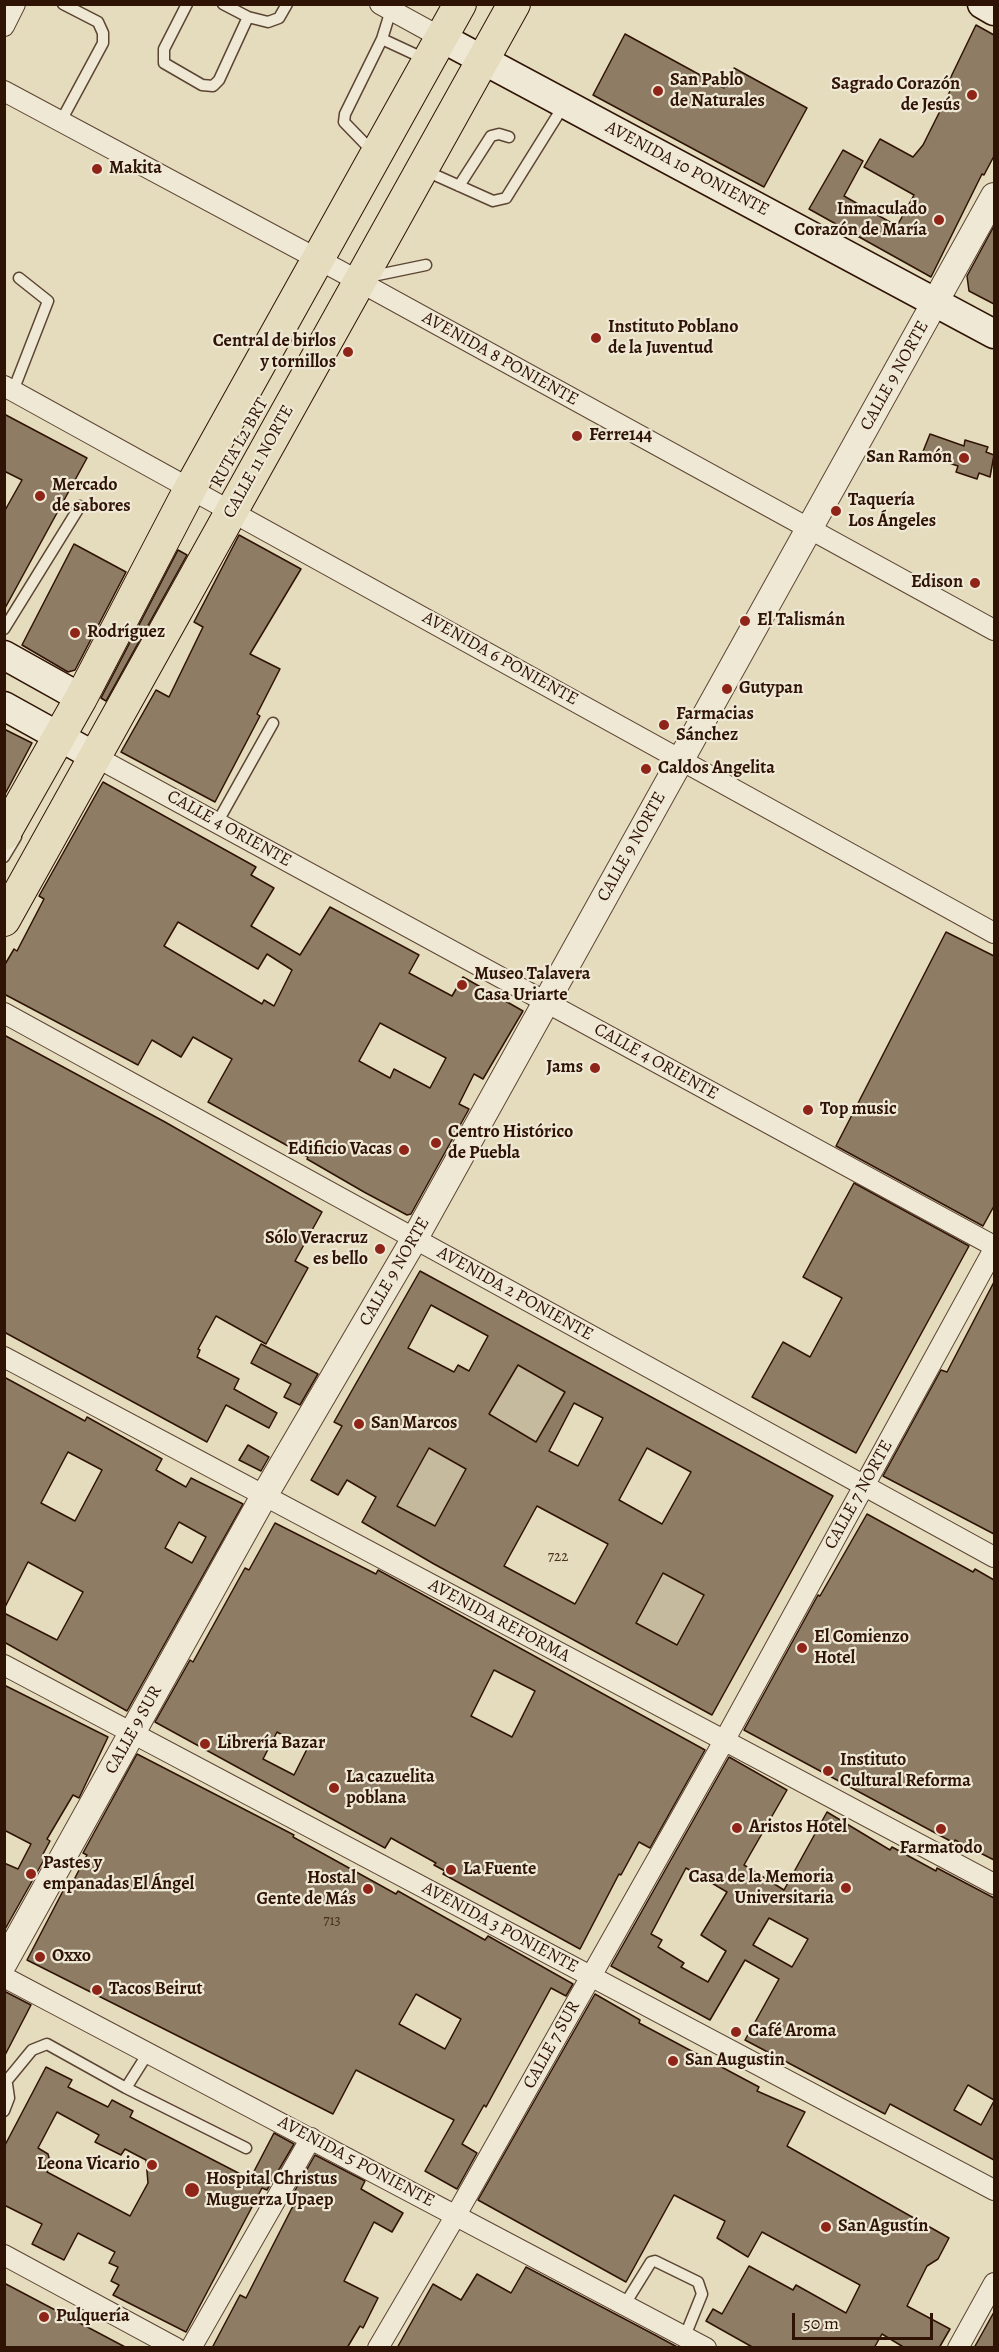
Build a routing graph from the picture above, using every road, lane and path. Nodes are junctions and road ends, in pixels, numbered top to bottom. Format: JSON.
{"nodes":[{"id":1,"x":15,"y":4,"type":"edge"},
{"id":2,"x":63,"y":4,"type":"edge"},
{"id":3,"x":187,"y":4,"type":"edge"},
{"id":4,"x":223,"y":4,"type":"edge"},
{"id":5,"x":287,"y":4,"type":"edge"},
{"id":6,"x":501,"y":4,"type":"edge"},
{"id":7,"x":514,"y":4,"type":"edge"},
{"id":8,"x":982,"y":4,"type":"edge"},
{"id":9,"x":385,"y":7,"type":"edge"},
{"id":10,"x":994,"y":11,"type":"edge"},
{"id":11,"x":248,"y":17,"type":"junction"},
{"id":12,"x":4,"y":26,"type":"edge"},
{"id":13,"x":382,"y":39,"type":"junction"},
{"id":14,"x":456,"y":44,"type":"edge"},
{"id":15,"x":4,"y":91,"type":"edge"},
{"id":16,"x":565,"y":104,"type":"junction"},
{"id":17,"x":61,"y":121,"type":"junction"},
{"id":18,"x":509,"y":137,"type":"dead end"},
{"id":19,"x":376,"y":155,"type":"junction"},
{"id":20,"x":423,"y":170,"type":"junction"},
{"id":21,"x":459,"y":186,"type":"junction"},
{"id":22,"x":994,"y":196,"type":"edge"},
{"id":23,"x":328,"y":265,"type":"junction"},
{"id":24,"x":426,"y":265,"type":"dead end"},
{"id":25,"x":18,"y":278,"type":"dead end"},
{"id":26,"x":357,"y":279,"type":"junction"},
{"id":27,"x":935,"y":302,"type":"junction"},
{"id":28,"x":994,"y":334,"type":"edge"},
{"id":29,"x":9,"y":389,"type":"edge"},
{"id":30,"x":201,"y":493,"type":"junction"},
{"id":31,"x":80,"y":506,"type":"dead end"},
{"id":32,"x":228,"y":508,"type":"junction"},
{"id":33,"x":809,"y":528,"type":"junction"},
{"id":34,"x":4,"y":629,"type":"edge"},
{"id":35,"x":994,"y":630,"type":"edge"},
{"id":36,"x":120,"y":649,"type":"dead end"},
{"id":37,"x":4,"y":655,"type":"edge"},
{"id":38,"x":81,"y":698,"type":"junction"},
{"id":39,"x":4,"y":706,"type":"edge"},
{"id":40,"x":273,"y":723,"type":"dead end"},
{"id":41,"x":78,"y":746,"type":"junction"},
{"id":42,"x":681,"y":759,"type":"junction"},
{"id":43,"x":217,"y":822,"type":"junction"},
{"id":44,"x":4,"y":834,"type":"edge"},
{"id":45,"x":4,"y":858,"type":"edge"},
{"id":46,"x":4,"y":895,"type":"edge"},
{"id":47,"x":4,"y":921,"type":"edge"},
{"id":48,"x":994,"y":933,"type":"edge"},
{"id":49,"x":546,"y":1002,"type":"junction"},
{"id":50,"x":4,"y":1013,"type":"edge"},
{"id":51,"x":415,"y":1238,"type":"junction"},
{"id":52,"x":994,"y":1248,"type":"edge"},
{"id":53,"x":4,"y":1357,"type":"edge"},
{"id":54,"x":865,"y":1485,"type":"junction"},
{"id":55,"x":264,"y":1496,"type":"junction"},
{"id":56,"x":994,"y":1557,"type":"edge"},
{"id":57,"x":4,"y":1665,"type":"edge"},
{"id":58,"x":132,"y":1733,"type":"junction"},
{"id":59,"x":724,"y":1741,"type":"junction"},
{"id":60,"x":994,"y":1884,"type":"edge"},
{"id":61,"x":4,"y":1963,"type":"edge"},
{"id":62,"x":591,"y":1976,"type":"junction"},
{"id":63,"x":4,"y":1977,"type":"edge"},
{"id":64,"x":148,"y":2053,"type":"junction"},
{"id":65,"x":6,"y":2084,"type":"edge"},
{"id":66,"x":126,"y":2088,"type":"junction"},
{"id":67,"x":4,"y":2111,"type":"edge"},
{"id":68,"x":311,"y":2138,"type":"junction"},
{"id":69,"x":246,"y":2148,"type":"dead end"},
{"id":70,"x":994,"y":2190,"type":"edge"},
{"id":71,"x":456,"y":2215,"type":"junction"},
{"id":72,"x":4,"y":2255,"type":"edge"},
{"id":73,"x":994,"y":2283,"type":"edge"},
{"id":74,"x":625,"y":2304,"type":"junction"},
{"id":75,"x":684,"y":2336,"type":"junction"},
{"id":76,"x":176,"y":2348,"type":"edge"},
{"id":77,"x":191,"y":2348,"type":"edge"},
{"id":78,"x":378,"y":2348,"type":"edge"},
{"id":79,"x":706,"y":2348,"type":"edge"},
{"id":80,"x":958,"y":2348,"type":"edge"}],
"edges":[{"from":1,"to":12,"type":"street"},
{"from":2,"to":17,"type":"lane"},
{"from":3,"to":11,"type":"lane"},
{"from":4,"to":11,"type":"lane"},
{"from":5,"to":11,"type":"lane"},
{"from":6,"to":14,"type":"lane"},
{"from":7,"to":14,"type":"main road","name":"CALLE 11 NORTE"},
{"from":8,"to":10,"type":"main road"},
{"from":9,"to":13,"type":"lane"},
{"from":9,"to":14,"type":"street","name":"AVENIDA 10 PONIENTE"},
{"from":13,"to":14,"type":"lane"},
{"from":13,"to":19,"type":"lane"},
{"from":14,"to":16,"type":"main road","name":"AVENIDA 10 PONIENTE"},
{"from":14,"to":19,"type":"main road","name":"CALLE 11 NORTE"},
{"from":14,"to":20,"type":"main road","name":"CALLE 11 NORTE"},
{"from":14,"to":26,"type":"lane"},
{"from":15,"to":17,"type":"street","name":"AVENIDA 8 PONIENTE"},
{"from":16,"to":21,"type":"lane"},
{"from":16,"to":27,"type":"main road","name":"AVENIDA 10 PONIENTE"},
{"from":17,"to":23,"type":"street","name":"AVENIDA 8 PONIENTE"},
{"from":18,"to":21,"type":"lane"},
{"from":19,"to":23,"type":"main road","name":"CALLE 11 NORTE"},
{"from":20,"to":21,"type":"lane"},
{"from":20,"to":26,"type":"main road","name":"CALLE 11 NORTE"},
{"from":22,"to":27,"type":"street","name":"CALLE 9 NORTE"},
{"from":23,"to":26,"type":"street","name":"AVENIDA 8 PONIENTE"},
{"from":23,"to":30,"type":"main road","name":"CALLE 11 NORTE"},
{"from":24,"to":26,"type":"lane"},
{"from":25,"to":29,"type":"lane"},
{"from":26,"to":32,"type":"main road","name":"CALLE 11 NORTE"},
{"from":26,"to":33,"type":"street","name":"AVENIDA 8 PONIENTE"},
{"from":27,"to":28,"type":"main road","name":"AVENIDA 10 PONIENTE"},
{"from":27,"to":33,"type":"street","name":"CALLE 9 NORTE"},
{"from":29,"to":30,"type":"street","name":"AVENIDA 6 PONIENTE"},
{"from":30,"to":32,"type":"street","name":"AVENIDA 6 PONIENTE"},
{"from":30,"to":38,"type":"main road","name":"CALLE 11 NORTE"},
{"from":31,"to":34,"type":"lane"},
{"from":32,"to":41,"type":"main road","name":"CALLE 11 NORTE"},
{"from":32,"to":42,"type":"street","name":"AVENIDA 6 PONIENTE"},
{"from":33,"to":35,"type":"street","name":"AVENIDA 8 PONIENTE"},
{"from":33,"to":42,"type":"street","name":"CALLE 9 NORTE"},
{"from":36,"to":41,"type":"lane"},
{"from":37,"to":38,"type":"main road"},
{"from":38,"to":41,"type":"main road","name":"CALLE 11 NORTE"},
{"from":39,"to":41,"type":"main road"},
{"from":40,"to":43,"type":"lane"},
{"from":41,"to":43,"type":"street","name":"CALLE 4 ORIENTE"},
{"from":41,"to":44,"type":"main road","name":"CALLE 11 NORTE"},
{"from":41,"to":45,"type":"lane"},
{"from":41,"to":46,"type":"lane"},
{"from":41,"to":47,"type":"main road","name":"CALLE 11 NORTE"},
{"from":42,"to":48,"type":"street","name":"AVENIDA 6 PONIENTE"},
{"from":42,"to":49,"type":"street","name":"CALLE 9 NORTE"},
{"from":43,"to":49,"type":"street","name":"CALLE 4 ORIENTE"},
{"from":49,"to":51,"type":"street","name":"CALLE 9 NORTE"},
{"from":49,"to":52,"type":"street","name":"CALLE 4 ORIENTE"},
{"from":50,"to":51,"type":"street","name":"AVENIDA 2 PONIENTE"},
{"from":51,"to":54,"type":"street","name":"AVENIDA 2 PONIENTE"},
{"from":51,"to":55,"type":"street","name":"CALLE 9 NORTE"},
{"from":52,"to":54,"type":"street","name":"CALLE 7 NORTE"},
{"from":53,"to":55,"type":"street","name":"AVENIDA REFORMA"},
{"from":54,"to":56,"type":"street","name":"AVENIDA 2 PONIENTE"},
{"from":54,"to":59,"type":"street","name":"CALLE 7 NORTE"},
{"from":55,"to":58,"type":"street","name":"CALLE 9 SUR"},
{"from":55,"to":59,"type":"street","name":"AVENIDA REFORMA"},
{"from":57,"to":58,"type":"street","name":"AVENIDA 3 PONIENTE"},
{"from":58,"to":61,"type":"street","name":"CALLE 9 SUR"},
{"from":58,"to":62,"type":"street","name":"AVENIDA 3 PONIENTE"},
{"from":59,"to":60,"type":"street","name":"AVENIDA REFORMA"},
{"from":59,"to":62,"type":"street","name":"CALLE 7 SUR"},
{"from":62,"to":70,"type":"street","name":"AVENIDA 3 PONIENTE"},
{"from":62,"to":71,"type":"street","name":"CALLE 7 SUR"},
{"from":63,"to":64,"type":"street","name":"AVENIDA 5 PONIENTE"},
{"from":64,"to":66,"type":"lane"},
{"from":64,"to":68,"type":"street","name":"AVENIDA 5 PONIENTE"},
{"from":65,"to":66,"type":"lane"},
{"from":65,"to":67,"type":"lane"},
{"from":66,"to":69,"type":"lane"},
{"from":68,"to":71,"type":"street","name":"AVENIDA 5 PONIENTE"},
{"from":68,"to":77,"type":"street"},
{"from":71,"to":74,"type":"street","name":"AVENIDA 5 PONIENTE"},
{"from":71,"to":78,"type":"street","name":"CALLE 7 SUR"},
{"from":72,"to":76,"type":"street"},
{"from":73,"to":80,"type":"street"},
{"from":74,"to":75,"type":"street","name":"AVENIDA 5 PONIENTE"},
{"from":74,"to":75,"type":"lane"},
{"from":75,"to":79,"type":"street","name":"AVENIDA 5 PONIENTE"}]}
